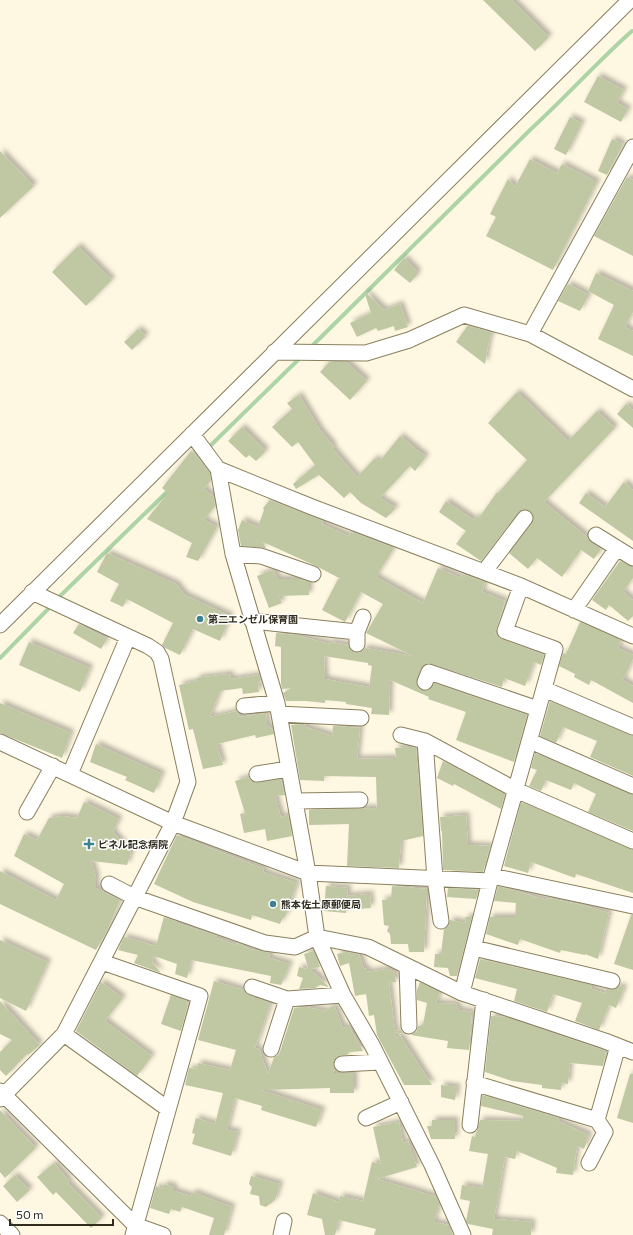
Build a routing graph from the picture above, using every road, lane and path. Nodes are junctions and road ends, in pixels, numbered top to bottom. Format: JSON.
{"nodes":[{"id":1,"x":630,"y":0,"type":"edge"},
{"id":2,"x":633,"y":147,"type":"edge"},
{"id":3,"x":530,"y":334,"type":"junction"},
{"id":4,"x":274,"y":352,"type":"junction"},
{"id":5,"x":633,"y":389,"type":"edge"},
{"id":6,"x":192,"y":434,"type":"junction"},
{"id":7,"x":218,"y":469,"type":"junction"},
{"id":8,"x":525,"y":518,"type":"dead end"},
{"id":9,"x":596,"y":535,"type":"dead end"},
{"id":10,"x":617,"y":548,"type":"junction"},
{"id":11,"x":232,"y":554,"type":"junction"},
{"id":12,"x":633,"y":558,"type":"edge"},
{"id":13,"x":484,"y":572,"type":"junction"},
{"id":14,"x":313,"y":574,"type":"dead end"},
{"id":15,"x":521,"y":586,"type":"junction"},
{"id":16,"x":32,"y":592,"type":"junction"},
{"id":17,"x":574,"y":610,"type":"junction"},
{"id":18,"x":363,"y":617,"type":"dead end"},
{"id":19,"x":252,"y":621,"type":"junction"},
{"id":20,"x":0,"y":625,"type":"edge"},
{"id":21,"x":633,"y":636,"type":"edge"},
{"id":22,"x":128,"y":637,"type":"junction"},
{"id":23,"x":425,"y":682,"type":"dead end"},
{"id":24,"x":544,"y":690,"type":"junction"},
{"id":25,"x":244,"y":706,"type":"dead end"},
{"id":26,"x":278,"y":708,"type":"junction"},
{"id":27,"x":538,"y":710,"type":"junction"},
{"id":28,"x":361,"y":718,"type":"dead end"},
{"id":29,"x":633,"y":727,"type":"edge"},
{"id":30,"x":400,"y":735,"type":"dead end"},
{"id":31,"x":425,"y":741,"type":"junction"},
{"id":32,"x":530,"y":741,"type":"junction"},
{"id":33,"x":0,"y":742,"type":"edge"},
{"id":34,"x":53,"y":766,"type":"junction"},
{"id":35,"x":288,"y":769,"type":"junction"},
{"id":36,"x":70,"y":774,"type":"junction"},
{"id":37,"x":257,"y":774,"type":"dead end"},
{"id":38,"x":633,"y":786,"type":"edge"},
{"id":39,"x":516,"y":790,"type":"junction"},
{"id":40,"x":295,"y":800,"type":"junction"},
{"id":41,"x":360,"y":800,"type":"dead end"},
{"id":42,"x":27,"y":812,"type":"dead end"},
{"id":43,"x":173,"y":823,"type":"junction"},
{"id":44,"x":633,"y":841,"type":"edge"},
{"id":45,"x":308,"y":873,"type":"junction"},
{"id":46,"x":435,"y":879,"type":"junction"},
{"id":47,"x":491,"y":879,"type":"junction"},
{"id":48,"x":109,"y":884,"type":"dead end"},
{"id":49,"x":134,"y":897,"type":"junction"},
{"id":50,"x":633,"y":906,"type":"edge"},
{"id":51,"x":441,"y":921,"type":"dead end"},
{"id":52,"x":317,"y":937,"type":"junction"},
{"id":53,"x":474,"y":948,"type":"junction"},
{"id":54,"x":102,"y":962,"type":"junction"},
{"id":55,"x":407,"y":966,"type":"junction"},
{"id":56,"x":612,"y":981,"type":"dead end"},
{"id":57,"x":252,"y":986,"type":"dead end"},
{"id":58,"x":462,"y":993,"type":"junction"},
{"id":59,"x":343,"y":995,"type":"junction"},
{"id":60,"x":287,"y":999,"type":"junction"},
{"id":61,"x":484,"y":1000,"type":"junction"},
{"id":62,"x":409,"y":1026,"type":"dead end"},
{"id":63,"x":64,"y":1034,"type":"junction"},
{"id":64,"x":618,"y":1046,"type":"junction"},
{"id":65,"x":271,"y":1049,"type":"dead end"},
{"id":66,"x":633,"y":1052,"type":"edge"},
{"id":67,"x":380,"y":1062,"type":"junction"},
{"id":68,"x":342,"y":1064,"type":"dead end"},
{"id":69,"x":474,"y":1083,"type":"junction"},
{"id":70,"x":1,"y":1095,"type":"edge"},
{"id":71,"x":401,"y":1102,"type":"junction"},
{"id":72,"x":168,"y":1109,"type":"junction"},
{"id":73,"x":366,"y":1118,"type":"dead end"},
{"id":74,"x":597,"y":1120,"type":"junction"},
{"id":75,"x":470,"y":1125,"type":"dead end"},
{"id":76,"x":589,"y":1163,"type":"dead end"},
{"id":77,"x":0,"y":1223,"type":"edge"},
{"id":78,"x":134,"y":1230,"type":"edge"},
{"id":79,"x":12,"y":1235,"type":"edge"},
{"id":80,"x":163,"y":1235,"type":"edge"},
{"id":81,"x":463,"y":1235,"type":"edge"}],
"edges":[{"from":1,"to":4,"type":"street"},
{"from":2,"to":3,"type":"street"},
{"from":3,"to":4,"type":"street"},
{"from":3,"to":5,"type":"street"},
{"from":4,"to":6,"type":"street"},
{"from":6,"to":7,"type":"street"},
{"from":6,"to":16,"type":"street"},
{"from":7,"to":11,"type":"street"},
{"from":7,"to":13,"type":"street"},
{"from":8,"to":13,"type":"street"},
{"from":9,"to":10,"type":"street"},
{"from":10,"to":12,"type":"street"},
{"from":10,"to":17,"type":"street"},
{"from":11,"to":14,"type":"street"},
{"from":11,"to":19,"type":"street"},
{"from":13,"to":15,"type":"street"},
{"from":15,"to":17,"type":"street"},
{"from":15,"to":24,"type":"street"},
{"from":16,"to":20,"type":"street"},
{"from":16,"to":22,"type":"street"},
{"from":17,"to":21,"type":"street"},
{"from":18,"to":19,"type":"street"},
{"from":19,"to":26,"type":"street"},
{"from":22,"to":36,"type":"street"},
{"from":22,"to":43,"type":"street"},
{"from":23,"to":27,"type":"street"},
{"from":24,"to":27,"type":"street"},
{"from":24,"to":29,"type":"street"},
{"from":25,"to":26,"type":"street"},
{"from":26,"to":28,"type":"street"},
{"from":26,"to":35,"type":"street"},
{"from":27,"to":32,"type":"street"},
{"from":30,"to":31,"type":"street"},
{"from":31,"to":39,"type":"street"},
{"from":31,"to":46,"type":"street"},
{"from":32,"to":38,"type":"street"},
{"from":32,"to":39,"type":"street"},
{"from":33,"to":34,"type":"street"},
{"from":34,"to":36,"type":"street"},
{"from":34,"to":42,"type":"street"},
{"from":35,"to":37,"type":"street"},
{"from":35,"to":40,"type":"street"},
{"from":36,"to":43,"type":"street"},
{"from":39,"to":44,"type":"street"},
{"from":39,"to":47,"type":"street"},
{"from":40,"to":41,"type":"street"},
{"from":40,"to":45,"type":"street"},
{"from":43,"to":45,"type":"street"},
{"from":43,"to":49,"type":"street"},
{"from":45,"to":46,"type":"street"},
{"from":45,"to":52,"type":"street"},
{"from":46,"to":47,"type":"street"},
{"from":46,"to":51,"type":"street"},
{"from":47,"to":50,"type":"street"},
{"from":47,"to":53,"type":"street"},
{"from":48,"to":49,"type":"street"},
{"from":49,"to":52,"type":"street"},
{"from":49,"to":54,"type":"street"},
{"from":52,"to":55,"type":"street"},
{"from":52,"to":59,"type":"street"},
{"from":53,"to":56,"type":"street"},
{"from":53,"to":58,"type":"street"},
{"from":54,"to":63,"type":"street"},
{"from":54,"to":72,"type":"street"},
{"from":55,"to":58,"type":"street"},
{"from":55,"to":62,"type":"street"},
{"from":57,"to":60,"type":"street"},
{"from":58,"to":61,"type":"street"},
{"from":59,"to":60,"type":"street"},
{"from":59,"to":67,"type":"street"},
{"from":60,"to":65,"type":"street"},
{"from":61,"to":64,"type":"street"},
{"from":61,"to":69,"type":"street"},
{"from":63,"to":70,"type":"street"},
{"from":63,"to":72,"type":"street"},
{"from":64,"to":66,"type":"street"},
{"from":64,"to":74,"type":"street"},
{"from":67,"to":68,"type":"street"},
{"from":67,"to":71,"type":"street"},
{"from":69,"to":74,"type":"street"},
{"from":69,"to":75,"type":"street"},
{"from":70,"to":78,"type":"street"},
{"from":71,"to":73,"type":"street"},
{"from":71,"to":81,"type":"street"},
{"from":72,"to":78,"type":"street"},
{"from":74,"to":76,"type":"street"},
{"from":77,"to":79,"type":"street"},
{"from":78,"to":80,"type":"street"}]}
